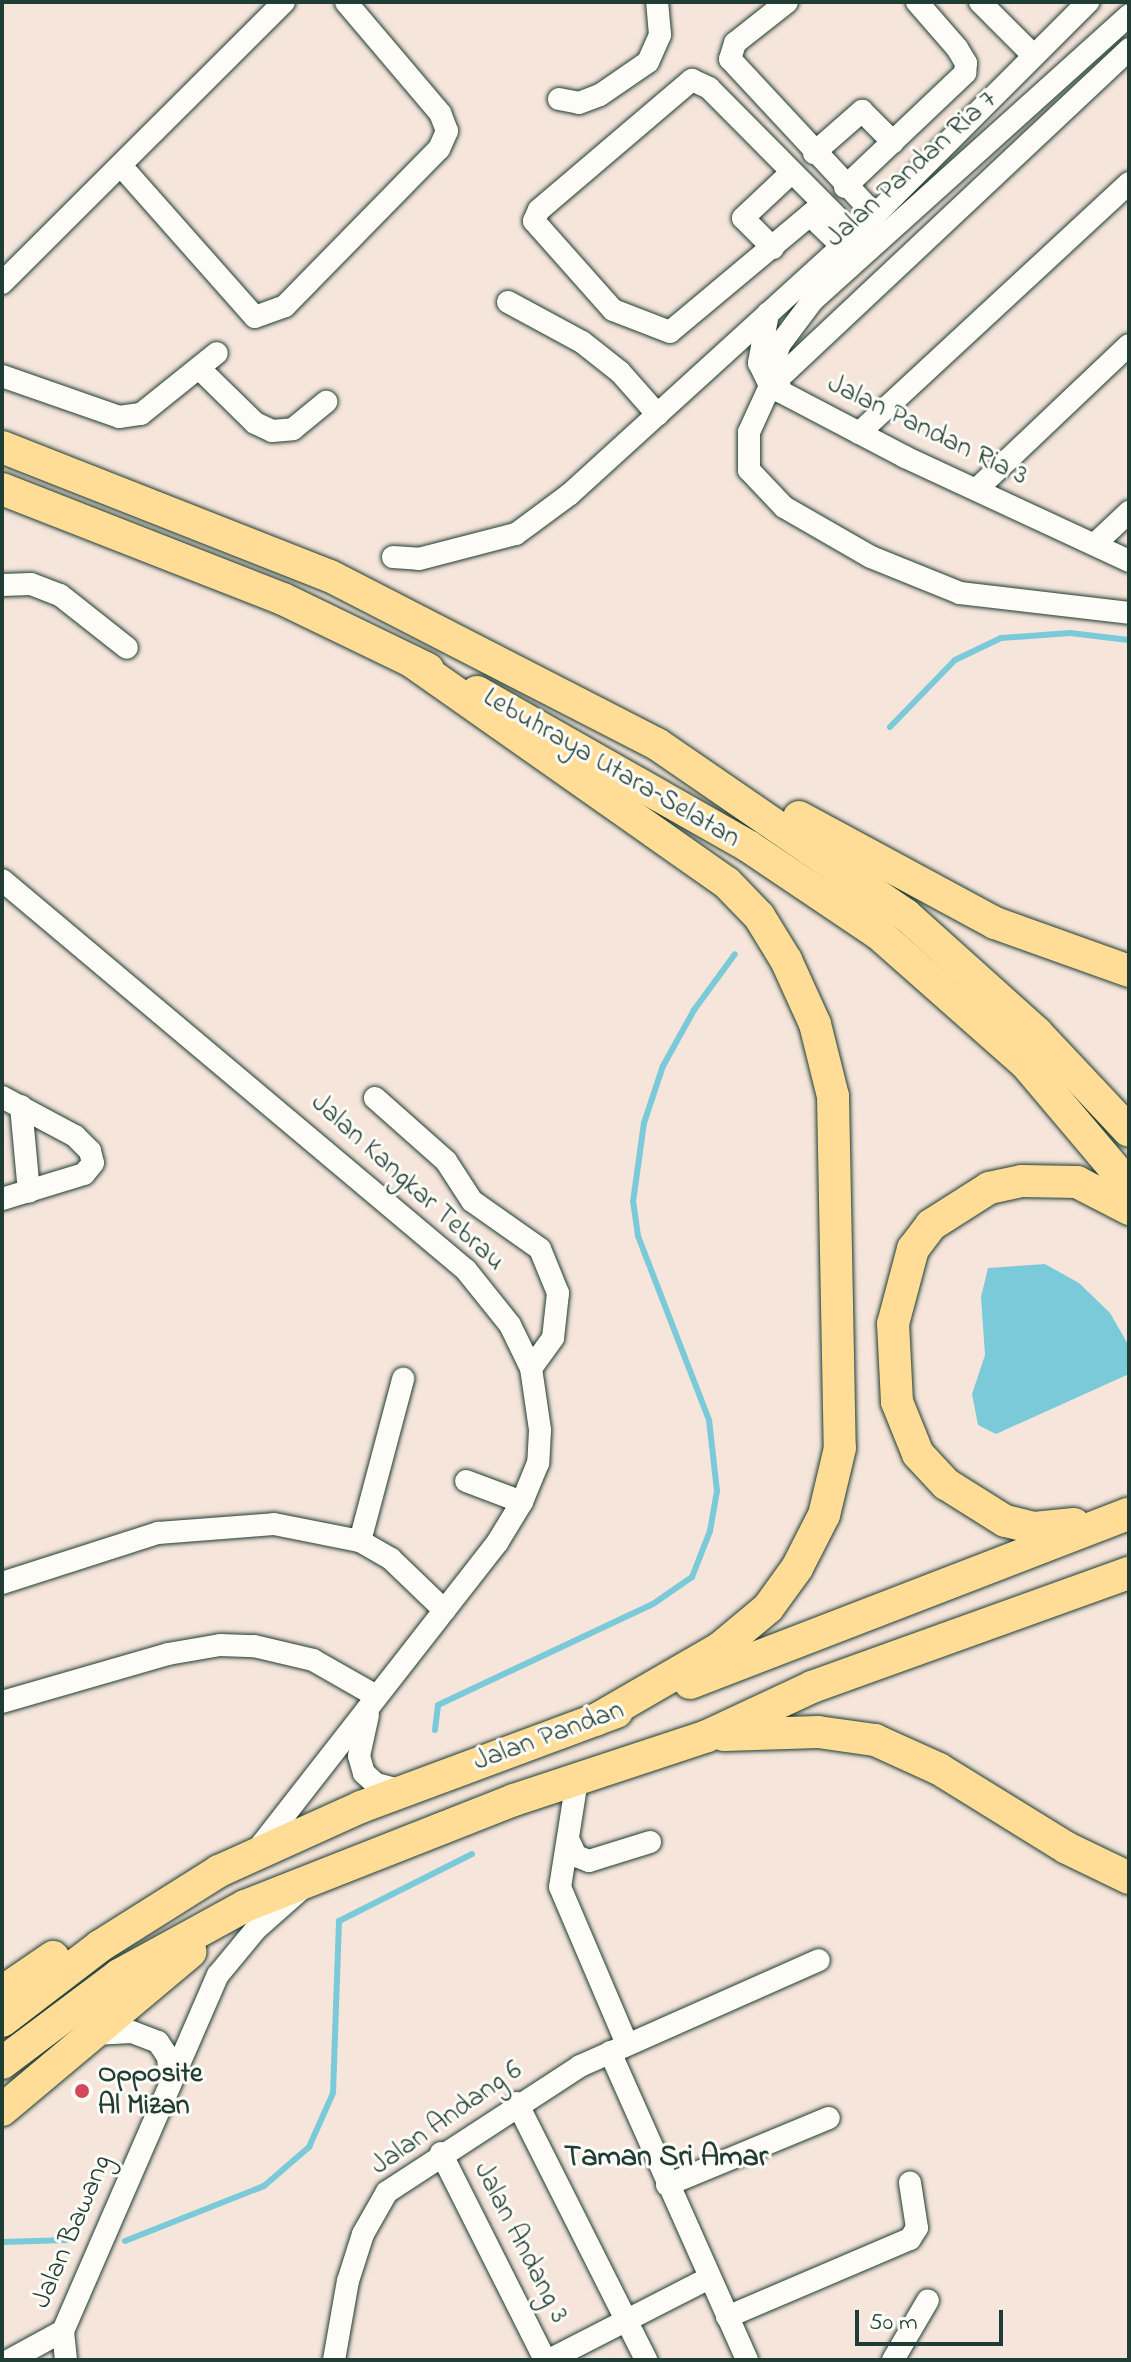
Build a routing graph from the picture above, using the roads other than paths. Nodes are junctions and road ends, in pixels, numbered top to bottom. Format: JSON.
{"nodes":[{"id":1,"x":284,"y":2,"type":"edge"},
{"id":2,"x":346,"y":2,"type":"edge"},
{"id":3,"x":657,"y":2,"type":"edge"},
{"id":4,"x":787,"y":2,"type":"edge"},
{"id":5,"x":917,"y":2,"type":"edge"},
{"id":6,"x":980,"y":2,"type":"edge"},
{"id":7,"x":1088,"y":2,"type":"edge"},
{"id":8,"x":1129,"y":15,"type":"edge"},
{"id":9,"x":1129,"y":49,"type":"edge"},
{"id":10,"x":1032,"y":54,"type":"junction"},
{"id":11,"x":1062,"y":75,"type":"junction"},
{"id":12,"x":1007,"y":79,"type":"junction"},
{"id":13,"x":559,"y":99,"type":"dead end"},
{"id":14,"x":893,"y":142,"type":"junction"},
{"id":15,"x":814,"y":153,"type":"junction"},
{"id":16,"x":123,"y":168,"type":"junction"},
{"id":17,"x":792,"y":172,"type":"junction"},
{"id":18,"x":850,"y":182,"type":"junction"},
{"id":19,"x":1129,"y":183,"type":"edge"},
{"id":20,"x":817,"y":209,"type":"junction"},
{"id":21,"x":880,"y":210,"type":"junction"},
{"id":22,"x":849,"y":241,"type":"junction"},
{"id":23,"x":773,"y":248,"type":"junction"},
{"id":24,"x":2,"y":283,"type":"edge"},
{"id":25,"x":508,"y":302,"type":"dead end"},
{"id":26,"x":768,"y":313,"type":"junction"},
{"id":27,"x":1129,"y":345,"type":"edge"},
{"id":28,"x":217,"y":353,"type":"dead end"},
{"id":29,"x":200,"y":369,"type":"junction"},
{"id":30,"x":2,"y":376,"type":"edge"},
{"id":31,"x":776,"y":386,"type":"junction"},
{"id":32,"x":326,"y":402,"type":"dead end"},
{"id":33,"x":658,"y":415,"type":"junction"},
{"id":34,"x":859,"y":433,"type":"junction"},
{"id":35,"x":2,"y":447,"type":"edge"},
{"id":36,"x":2,"y":489,"type":"edge"},
{"id":37,"x":977,"y":489,"type":"junction"},
{"id":38,"x":1129,"y":512,"type":"edge"},
{"id":39,"x":1095,"y":544,"type":"junction"},
{"id":40,"x":393,"y":557,"type":"dead end"},
{"id":41,"x":1129,"y":561,"type":"edge"},
{"id":42,"x":2,"y":585,"type":"edge"},
{"id":43,"x":1129,"y":613,"type":"edge"},
{"id":44,"x":127,"y":648,"type":"dead end"},
{"id":45,"x":411,"y":661,"type":"junction"},
{"id":46,"x":657,"y":744,"type":"junction"},
{"id":47,"x":2,"y":880,"type":"edge"},
{"id":48,"x":1129,"y":971,"type":"edge"},
{"id":49,"x":375,"y":1098,"type":"dead end"},
{"id":50,"x":12,"y":1101,"type":"edge"},
{"id":51,"x":1129,"y":1131,"type":"edge"},
{"id":52,"x":1129,"y":1186,"type":"edge"},
{"id":53,"x":29,"y":1192,"type":"junction"},
{"id":54,"x":2,"y":1199,"type":"edge"},
{"id":55,"x":1129,"y":1209,"type":"edge"},
{"id":56,"x":531,"y":1368,"type":"junction"},
{"id":57,"x":403,"y":1379,"type":"dead end"},
{"id":58,"x":466,"y":1481,"type":"dead end"},
{"id":59,"x":522,"y":1502,"type":"junction"},
{"id":60,"x":1120,"y":1517,"type":"edge"},
{"id":61,"x":360,"y":1541,"type":"junction"},
{"id":62,"x":1129,"y":1573,"type":"edge"},
{"id":63,"x":2,"y":1583,"type":"edge"},
{"id":64,"x":444,"y":1610,"type":"junction"},
{"id":65,"x":376,"y":1696,"type":"junction"},
{"id":66,"x":2,"y":1702,"type":"edge"},
{"id":67,"x":596,"y":1720,"type":"junction"},
{"id":68,"x":707,"y":1736,"type":"junction"},
{"id":69,"x":577,"y":1780,"type":"junction"},
{"id":70,"x":402,"y":1791,"type":"junction"},
{"id":71,"x":568,"y":1839,"type":"junction"},
{"id":72,"x":650,"y":1842,"type":"dead end"},
{"id":73,"x":252,"y":1857,"type":"junction"},
{"id":74,"x":219,"y":1871,"type":"junction"},
{"id":75,"x":1129,"y":1878,"type":"edge"},
{"id":76,"x":309,"y":1882,"type":"junction"},
{"id":77,"x":245,"y":1906,"type":"junction"},
{"id":78,"x":819,"y":1960,"type":"dead end"},
{"id":79,"x":2,"y":1992,"type":"edge"},
{"id":80,"x":2,"y":2021,"type":"edge"},
{"id":81,"x":93,"y":2034,"type":"junction"},
{"id":82,"x":619,"y":2048,"type":"junction"},
{"id":83,"x":2,"y":2063,"type":"edge"},
{"id":84,"x":169,"y":2085,"type":"junction"},
{"id":85,"x":517,"y":2103,"type":"junction"},
{"id":86,"x":2,"y":2110,"type":"edge"},
{"id":87,"x":829,"y":2118,"type":"dead end"},
{"id":88,"x":441,"y":2153,"type":"junction"},
{"id":89,"x":910,"y":2183,"type":"dead end"},
{"id":90,"x":667,"y":2185,"type":"junction"},
{"id":91,"x":709,"y":2278,"type":"junction"},
{"id":92,"x":928,"y":2300,"type":"dead end"},
{"id":93,"x":727,"y":2317,"type":"junction"},
{"id":94,"x":627,"y":2321,"type":"junction"},
{"id":95,"x":63,"y":2331,"type":"junction"},
{"id":96,"x":10,"y":2360,"type":"edge"},
{"id":97,"x":66,"y":2360,"type":"edge"},
{"id":98,"x":334,"y":2360,"type":"edge"},
{"id":99,"x":547,"y":2360,"type":"edge"},
{"id":100,"x":646,"y":2360,"type":"edge"},
{"id":101,"x":747,"y":2360,"type":"edge"},
{"id":102,"x":893,"y":2360,"type":"edge"}],
"edges":[{"from":1,"to":16,"type":"street"},
{"from":2,"to":16,"type":"street"},
{"from":3,"to":13,"type":"street"},
{"from":4,"to":15,"type":"street"},
{"from":5,"to":14,"type":"street"},
{"from":6,"to":10,"type":"street"},
{"from":7,"to":10,"type":"street","name":"Jalan Pandan Ria 7"},
{"from":8,"to":11,"type":"street","name":"Jalan Pandan Ria 7"},
{"from":9,"to":31,"type":"street"},
{"from":10,"to":12,"type":"street","name":"Jalan Pandan Ria 7"},
{"from":11,"to":12,"type":"street"},
{"from":11,"to":31,"type":"street","name":"Jalan Pandan Ria 7"},
{"from":12,"to":21,"type":"street","name":"Jalan Pandan Ria 7"},
{"from":14,"to":15,"type":"street"},
{"from":14,"to":18,"type":"street"},
{"from":15,"to":18,"type":"street"},
{"from":16,"to":24,"type":"street"},
{"from":17,"to":20,"type":"street"},
{"from":17,"to":23,"type":"street"},
{"from":17,"to":23,"type":"street"},
{"from":18,"to":21,"type":"street"},
{"from":19,"to":34,"type":"street"},
{"from":20,"to":22,"type":"street"},
{"from":20,"to":23,"type":"street"},
{"from":21,"to":22,"type":"street","name":"Jalan Pandan Ria 7"},
{"from":22,"to":26,"type":"street","name":"Jalan Pandan Ria 7"},
{"from":25,"to":33,"type":"street"},
{"from":26,"to":31,"type":"street"},
{"from":26,"to":33,"type":"street","name":"Jalan Pandan Ria 7"},
{"from":27,"to":37,"type":"street"},
{"from":28,"to":29,"type":"street"},
{"from":29,"to":30,"type":"street"},
{"from":29,"to":32,"type":"street"},
{"from":31,"to":34,"type":"street","name":"Jalan Pandan Ria 3"},
{"from":31,"to":43,"type":"street"},
{"from":33,"to":40,"type":"street","name":"Jalan Pandan Ria 7"},
{"from":34,"to":37,"type":"street","name":"Jalan Pandan Ria 3"},
{"from":35,"to":46,"type":"highway","name":"Lebuhraya Utara–Selatan"},
{"from":36,"to":45,"type":"highway","name":"Lebuhraya Utara–Selatan"},
{"from":37,"to":39,"type":"street","name":"Jalan Pandan Ria 3"},
{"from":38,"to":39,"type":"street"},
{"from":39,"to":41,"type":"street","name":"Jalan Pandan Ria 3"},
{"from":42,"to":44,"type":"street"},
{"from":45,"to":52,"type":"highway","name":"Lebuhraya Utara–Selatan"},
{"from":45,"to":67,"type":"highway"},
{"from":46,"to":48,"type":"highway"},
{"from":46,"to":51,"type":"highway","name":"Lebuhraya Utara–Selatan"},
{"from":47,"to":56,"type":"street","name":"Jalan Kangkar Tebrau"},
{"from":49,"to":56,"type":"street"},
{"from":50,"to":53,"type":"street"},
{"from":50,"to":53,"type":"street"},
{"from":53,"to":54,"type":"street"},
{"from":55,"to":60,"type":"highway"},
{"from":56,"to":59,"type":"street","name":"Jalan Kangkar Tebrau"},
{"from":57,"to":61,"type":"street"},
{"from":58,"to":59,"type":"street"},
{"from":59,"to":64,"type":"street","name":"Jalan Kangkar Tebrau"},
{"from":60,"to":67,"type":"highway","name":"Jalan Pandan"},
{"from":61,"to":63,"type":"street"},
{"from":61,"to":64,"type":"street"},
{"from":62,"to":68,"type":"highway","name":"Jalan Pandan"},
{"from":64,"to":65,"type":"street","name":"Jalan Kangkar Tebrau"},
{"from":65,"to":66,"type":"street"},
{"from":65,"to":70,"type":"street","name":"Jalan Kangkar Tebrau"},
{"from":65,"to":73,"type":"street","name":"Jalan Kangkar Tebrau"},
{"from":67,"to":70,"type":"highway","name":"Jalan Pandan"},
{"from":68,"to":69,"type":"highway","name":"Jalan Pandan"},
{"from":68,"to":75,"type":"highway"},
{"from":69,"to":71,"type":"street"},
{"from":69,"to":76,"type":"highway","name":"Jalan Pandan"},
{"from":70,"to":73,"type":"highway","name":"Jalan Pandan"},
{"from":71,"to":72,"type":"street"},
{"from":71,"to":82,"type":"street"},
{"from":73,"to":74,"type":"highway","name":"Jalan Pandan"},
{"from":74,"to":79,"type":"highway"},
{"from":74,"to":80,"type":"highway","name":"Jalan Pandan"},
{"from":76,"to":77,"type":"highway","name":"Jalan Pandan"},
{"from":76,"to":84,"type":"street","name":"Jalan Bawang"},
{"from":77,"to":81,"type":"highway"},
{"from":77,"to":83,"type":"highway","name":"Jalan Pandan"},
{"from":78,"to":82,"type":"street","name":"Jalan Andang 6"},
{"from":81,"to":84,"type":"street"},
{"from":81,"to":86,"type":"highway"},
{"from":82,"to":85,"type":"street","name":"Jalan Andang 6"},
{"from":82,"to":90,"type":"street"},
{"from":84,"to":95,"type":"street","name":"Jalan Bawang"},
{"from":85,"to":88,"type":"street","name":"Jalan Andang 6"},
{"from":85,"to":94,"type":"street"},
{"from":87,"to":90,"type":"street"},
{"from":88,"to":98,"type":"street","name":"Jalan Andang 6"},
{"from":88,"to":99,"type":"street","name":"Jalan Andang 3"},
{"from":89,"to":93,"type":"street"},
{"from":90,"to":91,"type":"street"},
{"from":91,"to":93,"type":"street"},
{"from":91,"to":94,"type":"street"},
{"from":92,"to":102,"type":"street"},
{"from":93,"to":101,"type":"street"},
{"from":94,"to":99,"type":"street"},
{"from":94,"to":100,"type":"street"},
{"from":95,"to":96,"type":"street"},
{"from":95,"to":97,"type":"street","name":"Jalan Bawang"}]}
